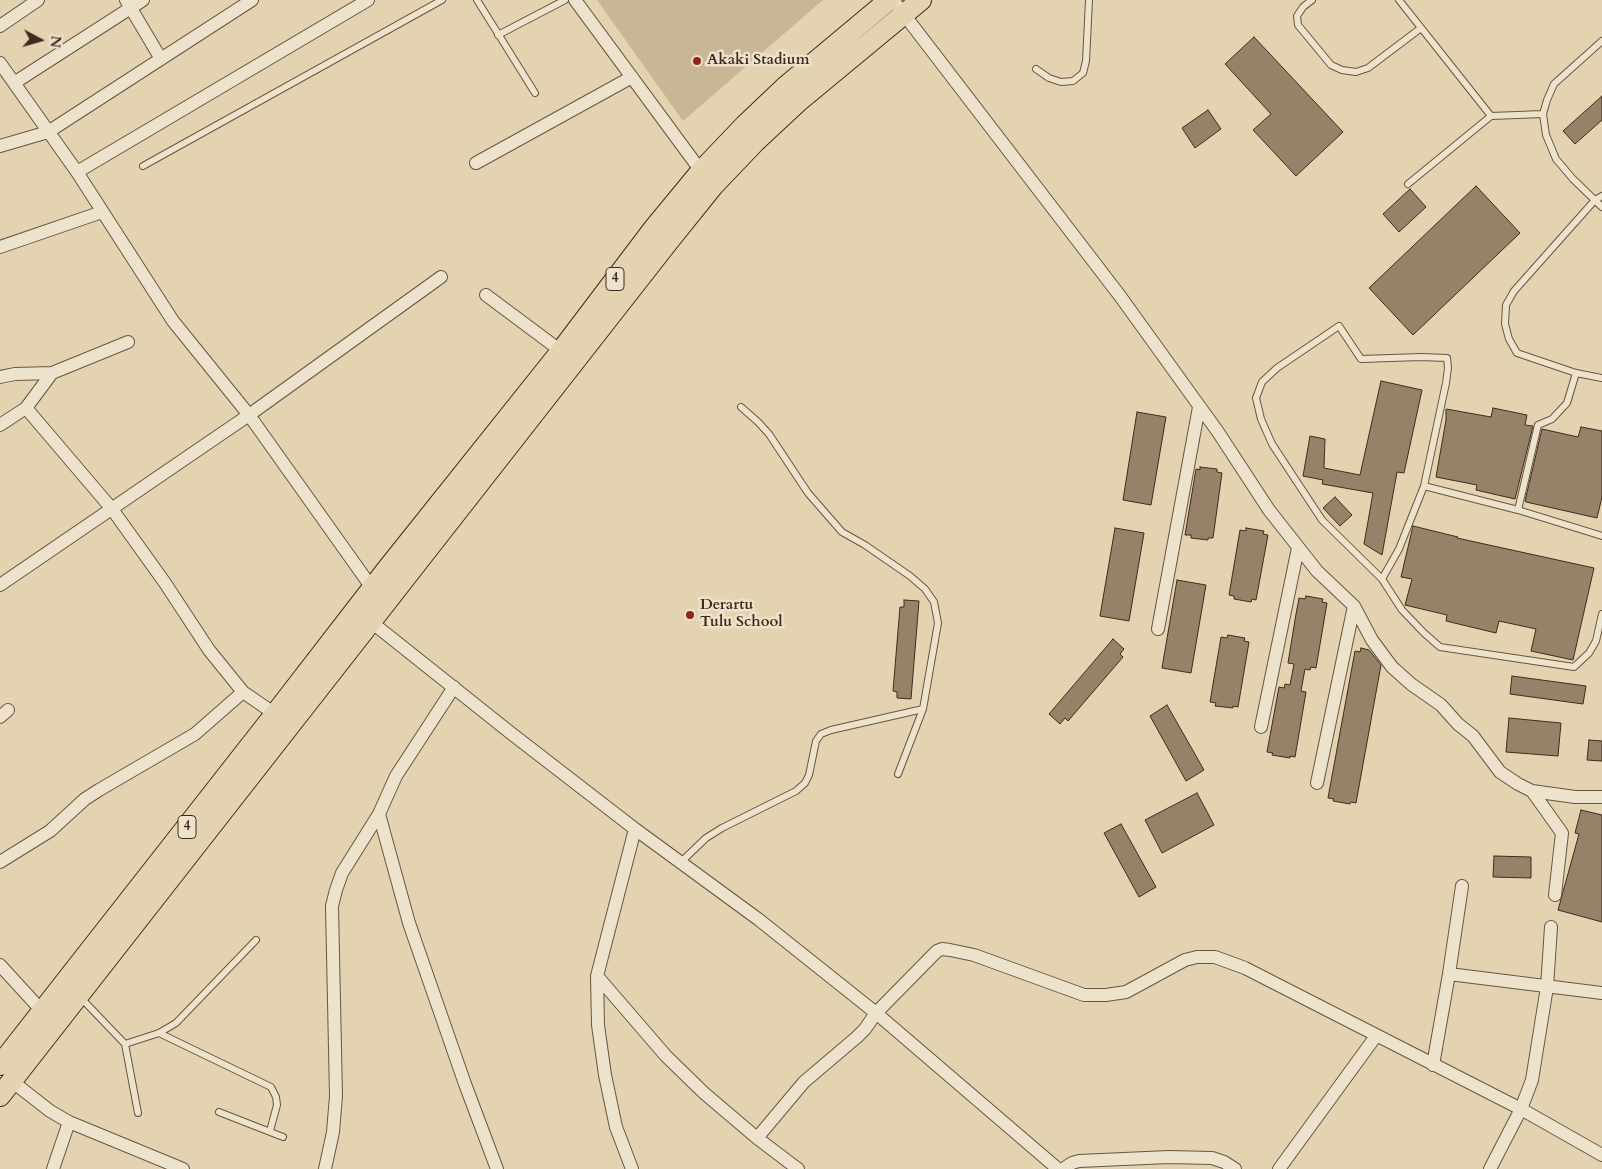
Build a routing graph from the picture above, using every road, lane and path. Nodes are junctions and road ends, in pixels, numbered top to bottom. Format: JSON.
{"nodes":[{"id":1,"x":38,"y":0,"type":"edge"},
{"id":2,"x":143,"y":0,"type":"edge"},
{"id":3,"x":252,"y":0,"type":"edge"},
{"id":4,"x":368,"y":0,"type":"edge"},
{"id":5,"x":442,"y":0,"type":"edge"},
{"id":6,"x":477,"y":0,"type":"edge"},
{"id":7,"x":565,"y":0,"type":"edge"},
{"id":8,"x":575,"y":0,"type":"edge"},
{"id":9,"x":921,"y":0,"type":"edge"},
{"id":10,"x":1089,"y":0,"type":"edge"},
{"id":11,"x":1312,"y":0,"type":"edge"},
{"id":12,"x":1399,"y":0,"type":"edge"},
{"id":13,"x":128,"y":4,"type":"edge"},
{"id":14,"x":895,"y":5,"type":"edge"},
{"id":15,"x":0,"y":26,"type":"edge"},
{"id":16,"x":1421,"y":28,"type":"junction"},
{"id":17,"x":498,"y":34,"type":"junction"},
{"id":18,"x":1602,"y":41,"type":"edge"},
{"id":19,"x":161,"y":59,"type":"junction"},
{"id":20,"x":0,"y":63,"type":"edge"},
{"id":21,"x":1036,"y":69,"type":"dead end"},
{"id":22,"x":632,"y":77,"type":"junction"},
{"id":23,"x":14,"y":83,"type":"junction"},
{"id":24,"x":535,"y":93,"type":"dead end"},
{"id":25,"x":1543,"y":114,"type":"junction"},
{"id":26,"x":1491,"y":116,"type":"junction"},
{"id":27,"x":48,"y":132,"type":"junction"},
{"id":28,"x":0,"y":146,"type":"edge"},
{"id":29,"x":476,"y":163,"type":"dead end"},
{"id":30,"x":143,"y":166,"type":"dead end"},
{"id":31,"x":701,"y":171,"type":"junction"},
{"id":32,"x":76,"y":172,"type":"junction"},
{"id":33,"x":1408,"y":184,"type":"dead end"},
{"id":34,"x":1602,"y":196,"type":"edge"},
{"id":35,"x":1595,"y":200,"type":"junction"},
{"id":36,"x":1602,"y":207,"type":"edge"},
{"id":37,"x":102,"y":212,"type":"junction"},
{"id":38,"x":0,"y":247,"type":"edge"},
{"id":39,"x":441,"y":276,"type":"dead end"},
{"id":40,"x":486,"y":295,"type":"dead end"},
{"id":41,"x":128,"y":342,"type":"dead end"},
{"id":42,"x":561,"y":351,"type":"junction"},
{"id":43,"x":1576,"y":372,"type":"junction"},
{"id":44,"x":52,"y":373,"type":"junction"},
{"id":45,"x":0,"y":377,"type":"edge"},
{"id":46,"x":1602,"y":378,"type":"edge"},
{"id":47,"x":741,"y":407,"type":"dead end"},
{"id":48,"x":1199,"y":407,"type":"junction"},
{"id":49,"x":26,"y":408,"type":"junction"},
{"id":50,"x":249,"y":415,"type":"junction"},
{"id":51,"x":0,"y":425,"type":"edge"},
{"id":52,"x":1424,"y":486,"type":"junction"},
{"id":53,"x":112,"y":509,"type":"junction"},
{"id":54,"x":1518,"y":510,"type":"junction"},
{"id":55,"x":1602,"y":536,"type":"edge"},
{"id":56,"x":1298,"y":548,"type":"junction"},
{"id":57,"x":1382,"y":579,"type":"junction"},
{"id":58,"x":0,"y":585,"type":"edge"},
{"id":59,"x":372,"y":588,"type":"junction"},
{"id":60,"x":1354,"y":606,"type":"junction"},
{"id":61,"x":355,"y":610,"type":"junction"},
{"id":62,"x":1602,"y":614,"type":"edge"},
{"id":63,"x":372,"y":621,"type":"junction"},
{"id":64,"x":1158,"y":630,"type":"dead end"},
{"id":65,"x":454,"y":687,"type":"junction"},
{"id":66,"x":243,"y":692,"type":"junction"},
{"id":67,"x":923,"y":709,"type":"junction"},
{"id":68,"x":276,"y":714,"type":"junction"},
{"id":69,"x":1261,"y":728,"type":"dead end"},
{"id":70,"x":898,"y":774,"type":"dead end"},
{"id":71,"x":1316,"y":782,"type":"dead end"},
{"id":72,"x":1532,"y":791,"type":"junction"},
{"id":73,"x":1602,"y":797,"type":"edge"},
{"id":74,"x":380,"y":814,"type":"junction"},
{"id":75,"x":635,"y":829,"type":"junction"},
{"id":76,"x":0,"y":862,"type":"edge"},
{"id":77,"x":681,"y":862,"type":"junction"},
{"id":78,"x":1462,"y":886,"type":"dead end"},
{"id":79,"x":1555,"y":895,"type":"dead end"},
{"id":80,"x":1551,"y":927,"type":"dead end"},
{"id":81,"x":256,"y":940,"type":"dead end"},
{"id":82,"x":0,"y":965,"type":"edge"},
{"id":83,"x":1449,"y":974,"type":"junction"},
{"id":84,"x":597,"y":976,"type":"junction"},
{"id":85,"x":1548,"y":987,"type":"junction"},
{"id":86,"x":73,"y":989,"type":"junction"},
{"id":87,"x":1602,"y":993,"type":"edge"},
{"id":88,"x":42,"y":1011,"type":"junction"},
{"id":89,"x":876,"y":1013,"type":"junction"},
{"id":90,"x":160,"y":1034,"type":"junction"},
{"id":91,"x":1376,"y":1036,"type":"junction"},
{"id":92,"x":125,"y":1044,"type":"junction"},
{"id":93,"x":1433,"y":1064,"type":"junction"},
{"id":94,"x":0,"y":1065,"type":"edge"},
{"id":95,"x":6,"y":1089,"type":"edge"},
{"id":96,"x":1521,"y":1109,"type":"junction"},
{"id":97,"x":219,"y":1112,"type":"dead end"},
{"id":98,"x":138,"y":1113,"type":"dead end"},
{"id":99,"x":69,"y":1122,"type":"junction"},
{"id":100,"x":270,"y":1131,"type":"junction"},
{"id":101,"x":282,"y":1137,"type":"dead end"},
{"id":102,"x":757,"y":1138,"type":"junction"},
{"id":103,"x":1602,"y":1155,"type":"edge"},
{"id":104,"x":53,"y":1169,"type":"edge"},
{"id":105,"x":183,"y":1169,"type":"edge"},
{"id":106,"x":325,"y":1169,"type":"edge"},
{"id":107,"x":497,"y":1169,"type":"edge"},
{"id":108,"x":632,"y":1169,"type":"edge"},
{"id":109,"x":798,"y":1169,"type":"edge"},
{"id":110,"x":1058,"y":1169,"type":"edge"},
{"id":111,"x":1063,"y":1169,"type":"edge"},
{"id":112,"x":1235,"y":1169,"type":"edge"},
{"id":113,"x":1279,"y":1169,"type":"edge"},
{"id":114,"x":1490,"y":1169,"type":"edge"}],
"edges":[{"from":1,"to":15,"type":"street"},
{"from":2,"to":13,"type":"street"},
{"from":3,"to":19,"type":"street"},
{"from":4,"to":32,"type":"street"},
{"from":5,"to":30,"type":"lane"},
{"from":6,"to":17,"type":"lane"},
{"from":7,"to":17,"type":"lane"},
{"from":8,"to":22,"type":"street"},
{"from":9,"to":14,"type":"main road"},
{"from":10,"to":21,"type":"lane"},
{"from":11,"to":16,"type":"lane"},
{"from":12,"to":16,"type":"lane"},
{"from":13,"to":19,"type":"street"},
{"from":13,"to":23,"type":"street"},
{"from":14,"to":31,"type":"main road","number":"4"},
{"from":14,"to":48,"type":"street"},
{"from":14,"to":63,"type":"main road"},
{"from":16,"to":26,"type":"lane"},
{"from":17,"to":24,"type":"lane"},
{"from":18,"to":25,"type":"lane"},
{"from":19,"to":27,"type":"street"},
{"from":20,"to":23,"type":"street"},
{"from":22,"to":29,"type":"street"},
{"from":22,"to":31,"type":"street"},
{"from":23,"to":27,"type":"street"},
{"from":25,"to":26,"type":"lane"},
{"from":25,"to":35,"type":"lane"},
{"from":26,"to":33,"type":"lane"},
{"from":27,"to":28,"type":"street"},
{"from":27,"to":32,"type":"street"},
{"from":31,"to":42,"type":"main road","number":"4"},
{"from":32,"to":37,"type":"street"},
{"from":34,"to":35,"type":"lane"},
{"from":35,"to":36,"type":"lane"},
{"from":35,"to":43,"type":"lane"},
{"from":37,"to":38,"type":"street"},
{"from":37,"to":50,"type":"street"},
{"from":39,"to":50,"type":"street"},
{"from":40,"to":42,"type":"street"},
{"from":41,"to":44,"type":"street"},
{"from":42,"to":59,"type":"main road","number":"4"},
{"from":43,"to":46,"type":"lane"},
{"from":43,"to":54,"type":"lane"},
{"from":44,"to":45,"type":"street"},
{"from":44,"to":49,"type":"street"},
{"from":47,"to":67,"type":"lane"},
{"from":48,"to":56,"type":"street"},
{"from":48,"to":64,"type":"street"},
{"from":49,"to":51,"type":"street"},
{"from":49,"to":53,"type":"street"},
{"from":50,"to":53,"type":"street"},
{"from":50,"to":59,"type":"street"},
{"from":52,"to":54,"type":"lane"},
{"from":52,"to":57,"type":"lane"},
{"from":52,"to":57,"type":"lane"},
{"from":53,"to":58,"type":"street"},
{"from":53,"to":66,"type":"street"},
{"from":54,"to":55,"type":"lane"},
{"from":56,"to":60,"type":"street"},
{"from":56,"to":69,"type":"street"},
{"from":57,"to":62,"type":"lane"},
{"from":59,"to":61,"type":"main road","number":"4"},
{"from":60,"to":71,"type":"street"},
{"from":60,"to":72,"type":"street"},
{"from":61,"to":63,"type":"street"},
{"from":61,"to":68,"type":"main road","number":"4"},
{"from":63,"to":65,"type":"street"},
{"from":63,"to":86,"type":"main road"},
{"from":65,"to":74,"type":"street"},
{"from":65,"to":75,"type":"street"},
{"from":66,"to":68,"type":"street"},
{"from":66,"to":76,"type":"street"},
{"from":67,"to":70,"type":"lane"},
{"from":67,"to":77,"type":"lane"},
{"from":68,"to":86,"type":"main road","number":"4"},
{"from":72,"to":73,"type":"street"},
{"from":72,"to":79,"type":"street"},
{"from":74,"to":106,"type":"street"},
{"from":74,"to":107,"type":"street"},
{"from":75,"to":77,"type":"street"},
{"from":75,"to":84,"type":"street"},
{"from":77,"to":89,"type":"street"},
{"from":78,"to":83,"type":"street"},
{"from":80,"to":85,"type":"street"},
{"from":81,"to":90,"type":"lane"},
{"from":82,"to":88,"type":"street"},
{"from":83,"to":85,"type":"street"},
{"from":83,"to":93,"type":"street"},
{"from":84,"to":102,"type":"street"},
{"from":84,"to":108,"type":"street"},
{"from":85,"to":87,"type":"street"},
{"from":85,"to":96,"type":"street"},
{"from":86,"to":88,"type":"main road","number":"4"},
{"from":86,"to":92,"type":"lane"},
{"from":86,"to":95,"type":"main road"},
{"from":88,"to":94,"type":"main road","number":"4"},
{"from":89,"to":91,"type":"street"},
{"from":89,"to":102,"type":"street"},
{"from":89,"to":110,"type":"street"},
{"from":90,"to":92,"type":"lane"},
{"from":90,"to":100,"type":"lane"},
{"from":91,"to":93,"type":"street"},
{"from":91,"to":113,"type":"street"},
{"from":92,"to":98,"type":"lane"},
{"from":93,"to":96,"type":"street"},
{"from":95,"to":99,"type":"street"},
{"from":96,"to":103,"type":"street"},
{"from":96,"to":114,"type":"street"},
{"from":97,"to":100,"type":"lane"},
{"from":99,"to":104,"type":"street"},
{"from":99,"to":105,"type":"street"},
{"from":100,"to":101,"type":"lane"},
{"from":102,"to":109,"type":"street"},
{"from":111,"to":112,"type":"street"}]}
